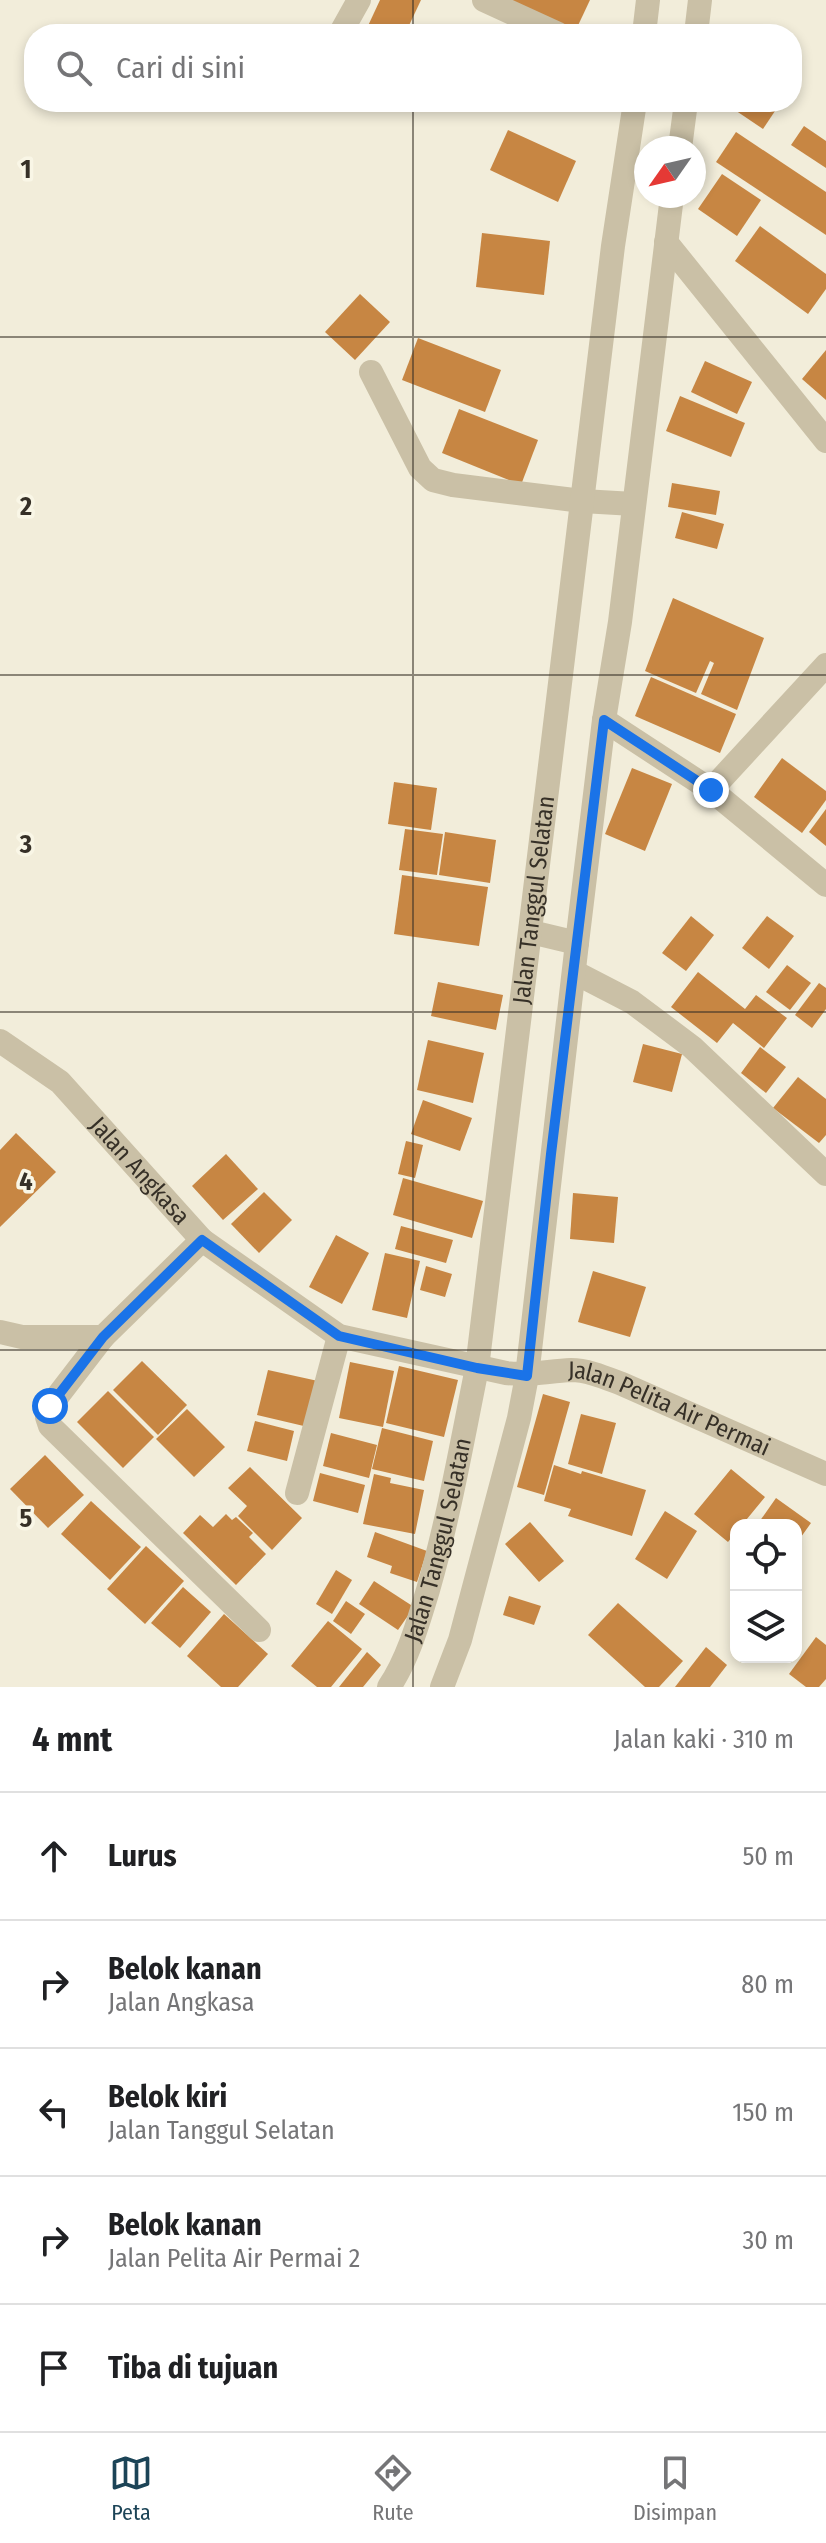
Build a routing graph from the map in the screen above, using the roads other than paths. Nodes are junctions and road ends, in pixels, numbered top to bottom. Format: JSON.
{"nodes":[{"id":1,"x":359,"y":0,"type":"edge"},
{"id":2,"x":484,"y":0,"type":"edge"},
{"id":3,"x":648,"y":0,"type":"edge"},
{"id":4,"x":700,"y":0,"type":"edge"},
{"id":5,"x":346,"y":24,"type":"edge"},
{"id":6,"x":536,"y":24,"type":"edge"},
{"id":7,"x":645,"y":24,"type":"edge"},
{"id":8,"x":697,"y":24,"type":"edge"},
{"id":9,"x":633,"y":112,"type":"edge"},
{"id":10,"x":685,"y":112,"type":"edge"},
{"id":11,"x":682,"y":136,"type":"edge"},
{"id":12,"x":670,"y":208,"type":"edge"},
{"id":13,"x":666,"y":242,"type":"junction"},
{"id":14,"x":371,"y":372,"type":"dead end"},
{"id":15,"x":826,"y":441,"type":"edge"},
{"id":16,"x":582,"y":501,"type":"junction"},
{"id":17,"x":634,"y":504,"type":"junction"},
{"id":18,"x":826,"y":665,"type":"edge"},
{"id":19,"x":604,"y":720,"type":"junction"},
{"id":20,"x":711,"y":790,"type":"junction"},
{"id":21,"x":826,"y":885,"type":"edge"},
{"id":22,"x":531,"y":932,"type":"junction"},
{"id":23,"x":577,"y":943,"type":"junction"},
{"id":24,"x":574,"y":972,"type":"junction"},
{"id":25,"x":0,"y":1041,"type":"edge"},
{"id":26,"x":826,"y":1174,"type":"edge"},
{"id":27,"x":202,"y":1240,"type":"junction"},
{"id":28,"x":0,"y":1332,"type":"edge"},
{"id":29,"x":339,"y":1336,"type":"junction"},
{"id":30,"x":103,"y":1337,"type":"junction"},
{"id":31,"x":500,"y":1371,"type":"junction"},
{"id":32,"x":826,"y":1474,"type":"edge"},
{"id":33,"x":297,"y":1493,"type":"dead end"},
{"id":34,"x":259,"y":1630,"type":"dead end"},
{"id":35,"x":389,"y":1687,"type":"edge"},
{"id":36,"x":442,"y":1687,"type":"edge"}],
"edges":[{"from":1,"to":5,"type":"street"},
{"from":2,"to":6,"type":"street"},
{"from":3,"to":7,"type":"street"},
{"from":4,"to":8,"type":"street"},
{"from":9,"to":16,"type":"street","name":"Jalan Tanggul Selatan"},
{"from":10,"to":11,"type":"street"},
{"from":12,"to":13,"type":"street","name":"Jalan Tanggul Selatan"},
{"from":13,"to":15,"type":"street"},
{"from":13,"to":17,"type":"street","name":"Jalan Tanggul Selatan"},
{"from":14,"to":16,"type":"street"},
{"from":16,"to":17,"type":"street"},
{"from":16,"to":22,"type":"street","name":"Jalan Tanggul Selatan"},
{"from":17,"to":19,"type":"street","name":"Jalan Tanggul Selatan"},
{"from":18,"to":20,"type":"street"},
{"from":19,"to":20,"type":"street"},
{"from":19,"to":23,"type":"street","name":"Jalan Tanggul Selatan"},
{"from":20,"to":21,"type":"street"},
{"from":22,"to":23,"type":"street"},
{"from":22,"to":31,"type":"street","name":"Jalan Tanggul Selatan"},
{"from":23,"to":24,"type":"street","name":"Jalan Tanggul Selatan"},
{"from":24,"to":26,"type":"street"},
{"from":24,"to":31,"type":"street","name":"Jalan Tanggul Selatan"},
{"from":25,"to":27,"type":"street","name":"Jalan Angkasa"},
{"from":27,"to":29,"type":"street","name":"Jalan Angkasa"},
{"from":27,"to":30,"type":"street"},
{"from":28,"to":30,"type":"street"},
{"from":29,"to":31,"type":"street","name":"Jalan Angkasa"},
{"from":29,"to":33,"type":"street"},
{"from":30,"to":34,"type":"street"},
{"from":31,"to":32,"type":"street","name":"Jalan Pelita Air Permai"},
{"from":31,"to":35,"type":"street","name":"Jalan Tanggul Selatan"},
{"from":31,"to":36,"type":"street","name":"Jalan Tanggul Selatan"}]}
